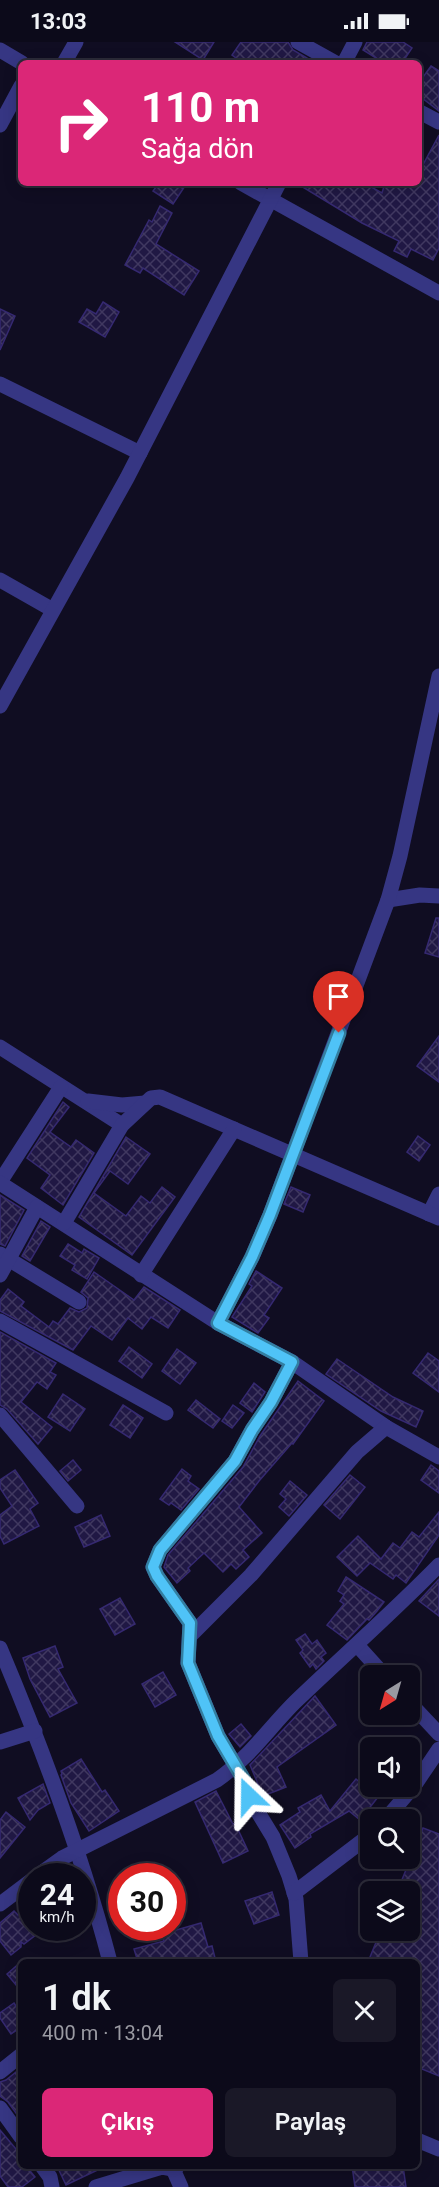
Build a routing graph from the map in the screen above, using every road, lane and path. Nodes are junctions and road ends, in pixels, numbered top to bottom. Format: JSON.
{"nodes":[{"id":1,"x":76,"y":42,"type":"edge"},
{"id":2,"x":298,"y":42,"type":"edge"},
{"id":3,"x":355,"y":42,"type":"edge"},
{"id":4,"x":0,"y":50,"type":"edge"},
{"id":5,"x":66,"y":60,"type":"edge"},
{"id":6,"x":331,"y":60,"type":"edge"},
{"id":7,"x":346,"y":60,"type":"edge"},
{"id":8,"x":18,"y":61,"type":"edge"},
{"id":9,"x":18,"y":92,"type":"edge"},
{"id":10,"x":422,"y":113,"type":"edge"},
{"id":11,"x":439,"y":122,"type":"edge"},
{"id":12,"x":0,"y":125,"type":"edge"},
{"id":13,"x":246,"y":186,"type":"edge"},
{"id":14,"x":277,"y":186,"type":"edge"},
{"id":15,"x":270,"y":199,"type":"junction"},
{"id":16,"x":439,"y":292,"type":"edge"},
{"id":17,"x":0,"y":384,"type":"edge"},
{"id":18,"x":140,"y":453,"type":"junction"},
{"id":19,"x":0,"y":580,"type":"edge"},
{"id":20,"x":53,"y":610,"type":"junction"},
{"id":21,"x":439,"y":676,"type":"edge"},
{"id":22,"x":0,"y":706,"type":"edge"},
{"id":23,"x":439,"y":896,"type":"edge"},
{"id":24,"x":388,"y":900,"type":"junction"},
{"id":25,"x":0,"y":1047,"type":"edge"},
{"id":26,"x":61,"y":1087,"type":"junction"},
{"id":27,"x":79,"y":1099,"type":"junction"},
{"id":28,"x":145,"y":1103,"type":"junction"},
{"id":29,"x":122,"y":1125,"type":"junction"},
{"id":30,"x":234,"y":1129,"type":"junction"},
{"id":31,"x":292,"y":1154,"type":"junction"},
{"id":32,"x":0,"y":1183,"type":"edge"},
{"id":33,"x":439,"y":1194,"type":"edge"},
{"id":34,"x":37,"y":1207,"type":"junction"},
{"id":35,"x":434,"y":1216,"type":"edge"},
{"id":36,"x":64,"y":1223,"type":"junction"},
{"id":37,"x":4,"y":1257,"type":"edge"},
{"id":38,"x":0,"y":1275,"type":"edge"},
{"id":39,"x":141,"y":1275,"type":"junction"},
{"id":40,"x":79,"y":1302,"type":"dead end"},
{"id":41,"x":0,"y":1321,"type":"edge"},
{"id":42,"x":218,"y":1323,"type":"junction"},
{"id":43,"x":292,"y":1362,"type":"junction"},
{"id":44,"x":166,"y":1413,"type":"dead end"},
{"id":45,"x":0,"y":1415,"type":"edge"},
{"id":46,"x":386,"y":1427,"type":"junction"},
{"id":47,"x":439,"y":1458,"type":"edge"},
{"id":48,"x":77,"y":1506,"type":"dead end"},
{"id":49,"x":439,"y":1565,"type":"edge"},
{"id":50,"x":191,"y":1635,"type":"junction"},
{"id":51,"x":357,"y":1645,"type":"junction"},
{"id":52,"x":0,"y":1648,"type":"edge"},
{"id":53,"x":375,"y":1665,"type":"edge"},
{"id":54,"x":420,"y":1714,"type":"edge"},
{"id":55,"x":35,"y":1731,"type":"junction"},
{"id":56,"x":439,"y":1734,"type":"edge"},
{"id":57,"x":0,"y":1742,"type":"edge"},
{"id":58,"x":439,"y":1749,"type":"edge"},
{"id":59,"x":236,"y":1767,"type":"junction"},
{"id":60,"x":394,"y":1809,"type":"edge"},
{"id":61,"x":360,"y":1843,"type":"edge"},
{"id":62,"x":78,"y":1850,"type":"junction"},
{"id":63,"x":55,"y":1863,"type":"edge"},
{"id":64,"x":18,"y":1890,"type":"edge"},
{"id":65,"x":294,"y":1893,"type":"junction"},
{"id":66,"x":0,"y":1904,"type":"edge"},
{"id":67,"x":110,"y":1959,"type":"edge"},
{"id":68,"x":299,"y":1959,"type":"edge"},
{"id":69,"x":18,"y":2057,"type":"edge"},
{"id":70,"x":0,"y":2072,"type":"edge"},
{"id":71,"x":0,"y":2108,"type":"edge"},
{"id":72,"x":18,"y":2133,"type":"edge"},
{"id":73,"x":420,"y":2141,"type":"edge"},
{"id":74,"x":439,"y":2149,"type":"edge"},
{"id":75,"x":44,"y":2169,"type":"edge"},
{"id":76,"x":162,"y":2169,"type":"edge"},
{"id":77,"x":170,"y":2169,"type":"edge"},
{"id":78,"x":52,"y":2187,"type":"edge"},
{"id":79,"x":96,"y":2187,"type":"edge"},
{"id":80,"x":181,"y":2187,"type":"edge"}],
"edges":[{"from":1,"to":5,"type":"street"},
{"from":2,"to":6,"type":"street"},
{"from":3,"to":7,"type":"street"},
{"from":4,"to":8,"type":"street"},
{"from":9,"to":12,"type":"street"},
{"from":10,"to":11,"type":"street"},
{"from":13,"to":15,"type":"street"},
{"from":14,"to":15,"type":"street"},
{"from":15,"to":16,"type":"street"},
{"from":15,"to":18,"type":"street"},
{"from":17,"to":18,"type":"street"},
{"from":18,"to":20,"type":"street"},
{"from":19,"to":20,"type":"street"},
{"from":20,"to":22,"type":"street"},
{"from":21,"to":24,"type":"street"},
{"from":23,"to":24,"type":"street"},
{"from":24,"to":31,"type":"street"},
{"from":25,"to":26,"type":"street"},
{"from":26,"to":27,"type":"street"},
{"from":26,"to":32,"type":"street"},
{"from":27,"to":28,"type":"street"},
{"from":27,"to":29,"type":"street"},
{"from":28,"to":29,"type":"street"},
{"from":28,"to":30,"type":"street"},
{"from":29,"to":36,"type":"street"},
{"from":30,"to":31,"type":"street"},
{"from":30,"to":39,"type":"street"},
{"from":31,"to":35,"type":"street"},
{"from":31,"to":42,"type":"street"},
{"from":32,"to":34,"type":"street"},
{"from":33,"to":35,"type":"street"},
{"from":34,"to":36,"type":"street"},
{"from":34,"to":37,"type":"street"},
{"from":36,"to":39,"type":"street"},
{"from":37,"to":38,"type":"street"},
{"from":37,"to":40,"type":"street"},
{"from":39,"to":42,"type":"street"},
{"from":41,"to":44,"type":"street"},
{"from":42,"to":43,"type":"street"},
{"from":43,"to":46,"type":"street"},
{"from":43,"to":50,"type":"street"},
{"from":45,"to":48,"type":"street"},
{"from":46,"to":47,"type":"street"},
{"from":46,"to":50,"type":"street"},
{"from":49,"to":51,"type":"street"},
{"from":50,"to":59,"type":"street"},
{"from":51,"to":53,"type":"street"},
{"from":51,"to":59,"type":"street"},
{"from":52,"to":55,"type":"street"},
{"from":54,"to":56,"type":"street"},
{"from":55,"to":57,"type":"street"},
{"from":55,"to":62,"type":"street"},
{"from":58,"to":60,"type":"street"},
{"from":59,"to":62,"type":"street"},
{"from":59,"to":65,"type":"street"},
{"from":61,"to":65,"type":"street"},
{"from":62,"to":63,"type":"street"},
{"from":62,"to":67,"type":"street"},
{"from":64,"to":66,"type":"street"},
{"from":65,"to":68,"type":"street"},
{"from":69,"to":70,"type":"street"},
{"from":71,"to":72,"type":"street"},
{"from":73,"to":74,"type":"street"},
{"from":75,"to":78,"type":"street"},
{"from":76,"to":79,"type":"street"},
{"from":77,"to":80,"type":"street"}]}
